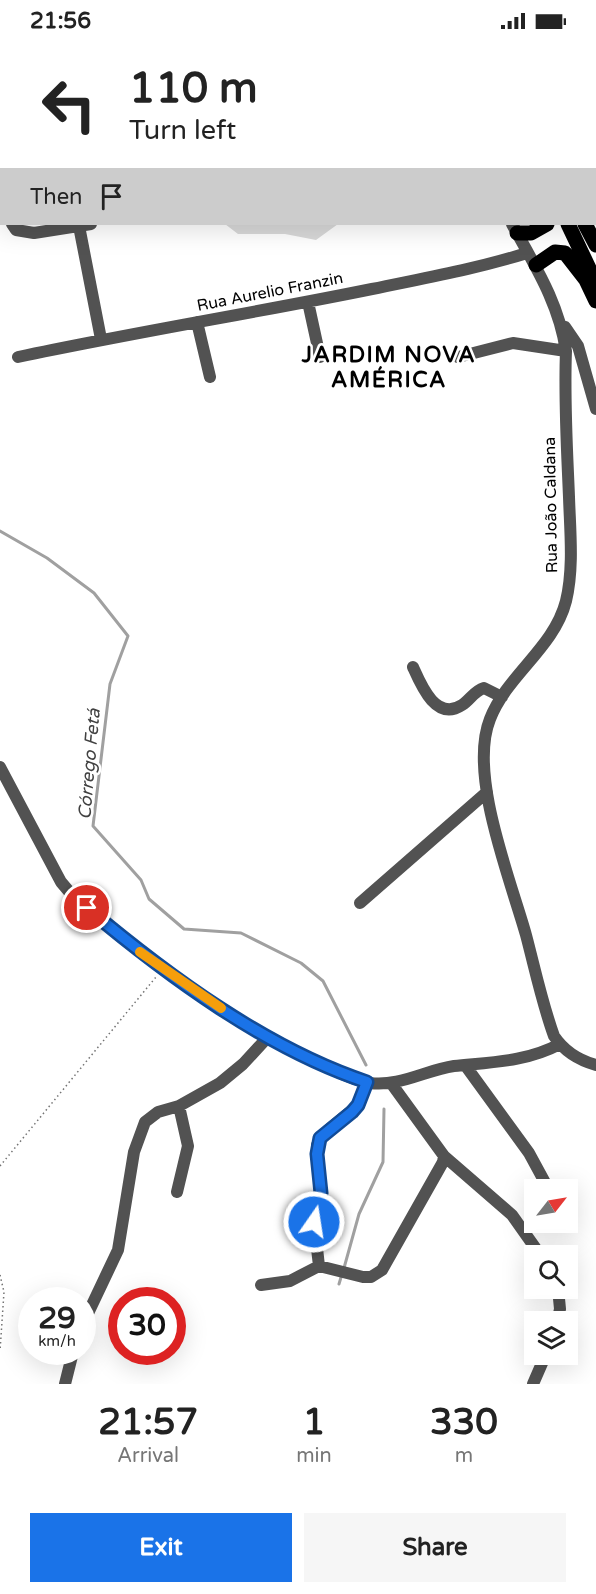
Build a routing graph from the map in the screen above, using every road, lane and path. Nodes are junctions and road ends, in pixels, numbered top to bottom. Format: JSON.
{"nodes":[{"id":1,"x":13,"y":225,"type":"edge"},
{"id":2,"x":85,"y":225,"type":"edge"},
{"id":3,"x":545,"y":225,"type":"edge"},
{"id":4,"x":568,"y":225,"type":"edge"},
{"id":5,"x":586,"y":225,"type":"edge"},
{"id":6,"x":514,"y":228,"type":"edge"},
{"id":7,"x":596,"y":245,"type":"edge"},
{"id":8,"x":532,"y":259,"type":"junction"},
{"id":9,"x":596,"y":283,"type":"edge"},
{"id":10,"x":596,"y":301,"type":"edge"},
{"id":11,"x":308,"y":302,"type":"junction"},
{"id":12,"x":197,"y":322,"type":"junction"},
{"id":13,"x":562,"y":324,"type":"junction"},
{"id":14,"x":101,"y":339,"type":"junction"},
{"id":15,"x":566,"y":351,"type":"junction"},
{"id":16,"x":18,"y":357,"type":"dead end"},
{"id":17,"x":320,"y":357,"type":"dead end"},
{"id":18,"x":458,"y":357,"type":"dead end"},
{"id":19,"x":210,"y":377,"type":"dead end"},
{"id":20,"x":596,"y":409,"type":"edge"},
{"id":21,"x":413,"y":667,"type":"dead end"},
{"id":22,"x":502,"y":697,"type":"junction"},
{"id":23,"x":0,"y":767,"type":"edge"},
{"id":24,"x":487,"y":792,"type":"junction"},
{"id":25,"x":360,"y":903,"type":"dead end"},
{"id":26,"x":163,"y":969,"type":"junction"},
{"id":27,"x":267,"y":1038,"type":"junction"},
{"id":28,"x":560,"y":1044,"type":"junction"},
{"id":29,"x":465,"y":1065,"type":"junction"},
{"id":30,"x":596,"y":1065,"type":"edge"},
{"id":31,"x":367,"y":1082,"type":"junction"},
{"id":32,"x":391,"y":1083,"type":"junction"},
{"id":33,"x":179,"y":1106,"type":"junction"},
{"id":34,"x":444,"y":1156,"type":"junction"},
{"id":35,"x":0,"y":1166,"type":"edge"},
{"id":36,"x":543,"y":1179,"type":"edge"},
{"id":37,"x":177,"y":1192,"type":"dead end"},
{"id":38,"x":533,"y":1245,"type":"edge"},
{"id":39,"x":319,"y":1266,"type":"junction"},
{"id":40,"x":0,"y":1275,"type":"edge"},
{"id":41,"x":261,"y":1285,"type":"dead end"},
{"id":42,"x":96,"y":1296,"type":"edge"},
{"id":43,"x":0,"y":1351,"type":"edge"},
{"id":44,"x":70,"y":1365,"type":"edge"},
{"id":45,"x":541,"y":1365,"type":"edge"},
{"id":46,"x":65,"y":1384,"type":"edge"},
{"id":47,"x":533,"y":1384,"type":"edge"}],
"edges":[{"from":1,"to":2,"type":"street"},
{"from":2,"to":14,"type":"street"},
{"from":3,"to":6,"type":"main road"},
{"from":4,"to":9,"type":"main road"},
{"from":5,"to":7,"type":"main road"},
{"from":6,"to":8,"type":"street","name":"Rua João Caldana"},
{"from":8,"to":10,"type":"main road"},
{"from":8,"to":11,"type":"street","name":"Rua Aurelio Franzin"},
{"from":8,"to":13,"type":"street","name":"Rua João Caldana"},
{"from":11,"to":12,"type":"street","name":"Rua Aurelio Franzin"},
{"from":11,"to":17,"type":"street"},
{"from":12,"to":14,"type":"street","name":"Rua Aurelio Franzin"},
{"from":12,"to":19,"type":"street"},
{"from":13,"to":15,"type":"street","name":"Rua João Caldana"},
{"from":13,"to":20,"type":"street"},
{"from":14,"to":16,"type":"street","name":"Rua Aurelio Franzin"},
{"from":15,"to":18,"type":"street"},
{"from":15,"to":22,"type":"street","name":"Rua João Caldana"},
{"from":21,"to":22,"type":"street"},
{"from":22,"to":24,"type":"street","name":"Rua João Caldana"},
{"from":23,"to":26,"type":"street"},
{"from":24,"to":25,"type":"street"},
{"from":24,"to":28,"type":"street","name":"Rua João Caldana"},
{"from":26,"to":27,"type":"street"},
{"from":26,"to":35,"type":"path"},
{"from":27,"to":31,"type":"street"},
{"from":27,"to":33,"type":"street"},
{"from":28,"to":29,"type":"street"},
{"from":28,"to":30,"type":"street","name":"Rua João Caldana"},
{"from":29,"to":32,"type":"street"},
{"from":29,"to":36,"type":"street"},
{"from":31,"to":32,"type":"street"},
{"from":31,"to":39,"type":"street"},
{"from":32,"to":34,"type":"street"},
{"from":33,"to":37,"type":"street"},
{"from":33,"to":42,"type":"street"},
{"from":34,"to":38,"type":"street"},
{"from":34,"to":39,"type":"street"},
{"from":39,"to":41,"type":"street"},
{"from":40,"to":43,"type":"path"},
{"from":44,"to":46,"type":"street"},
{"from":45,"to":47,"type":"street"}]}
